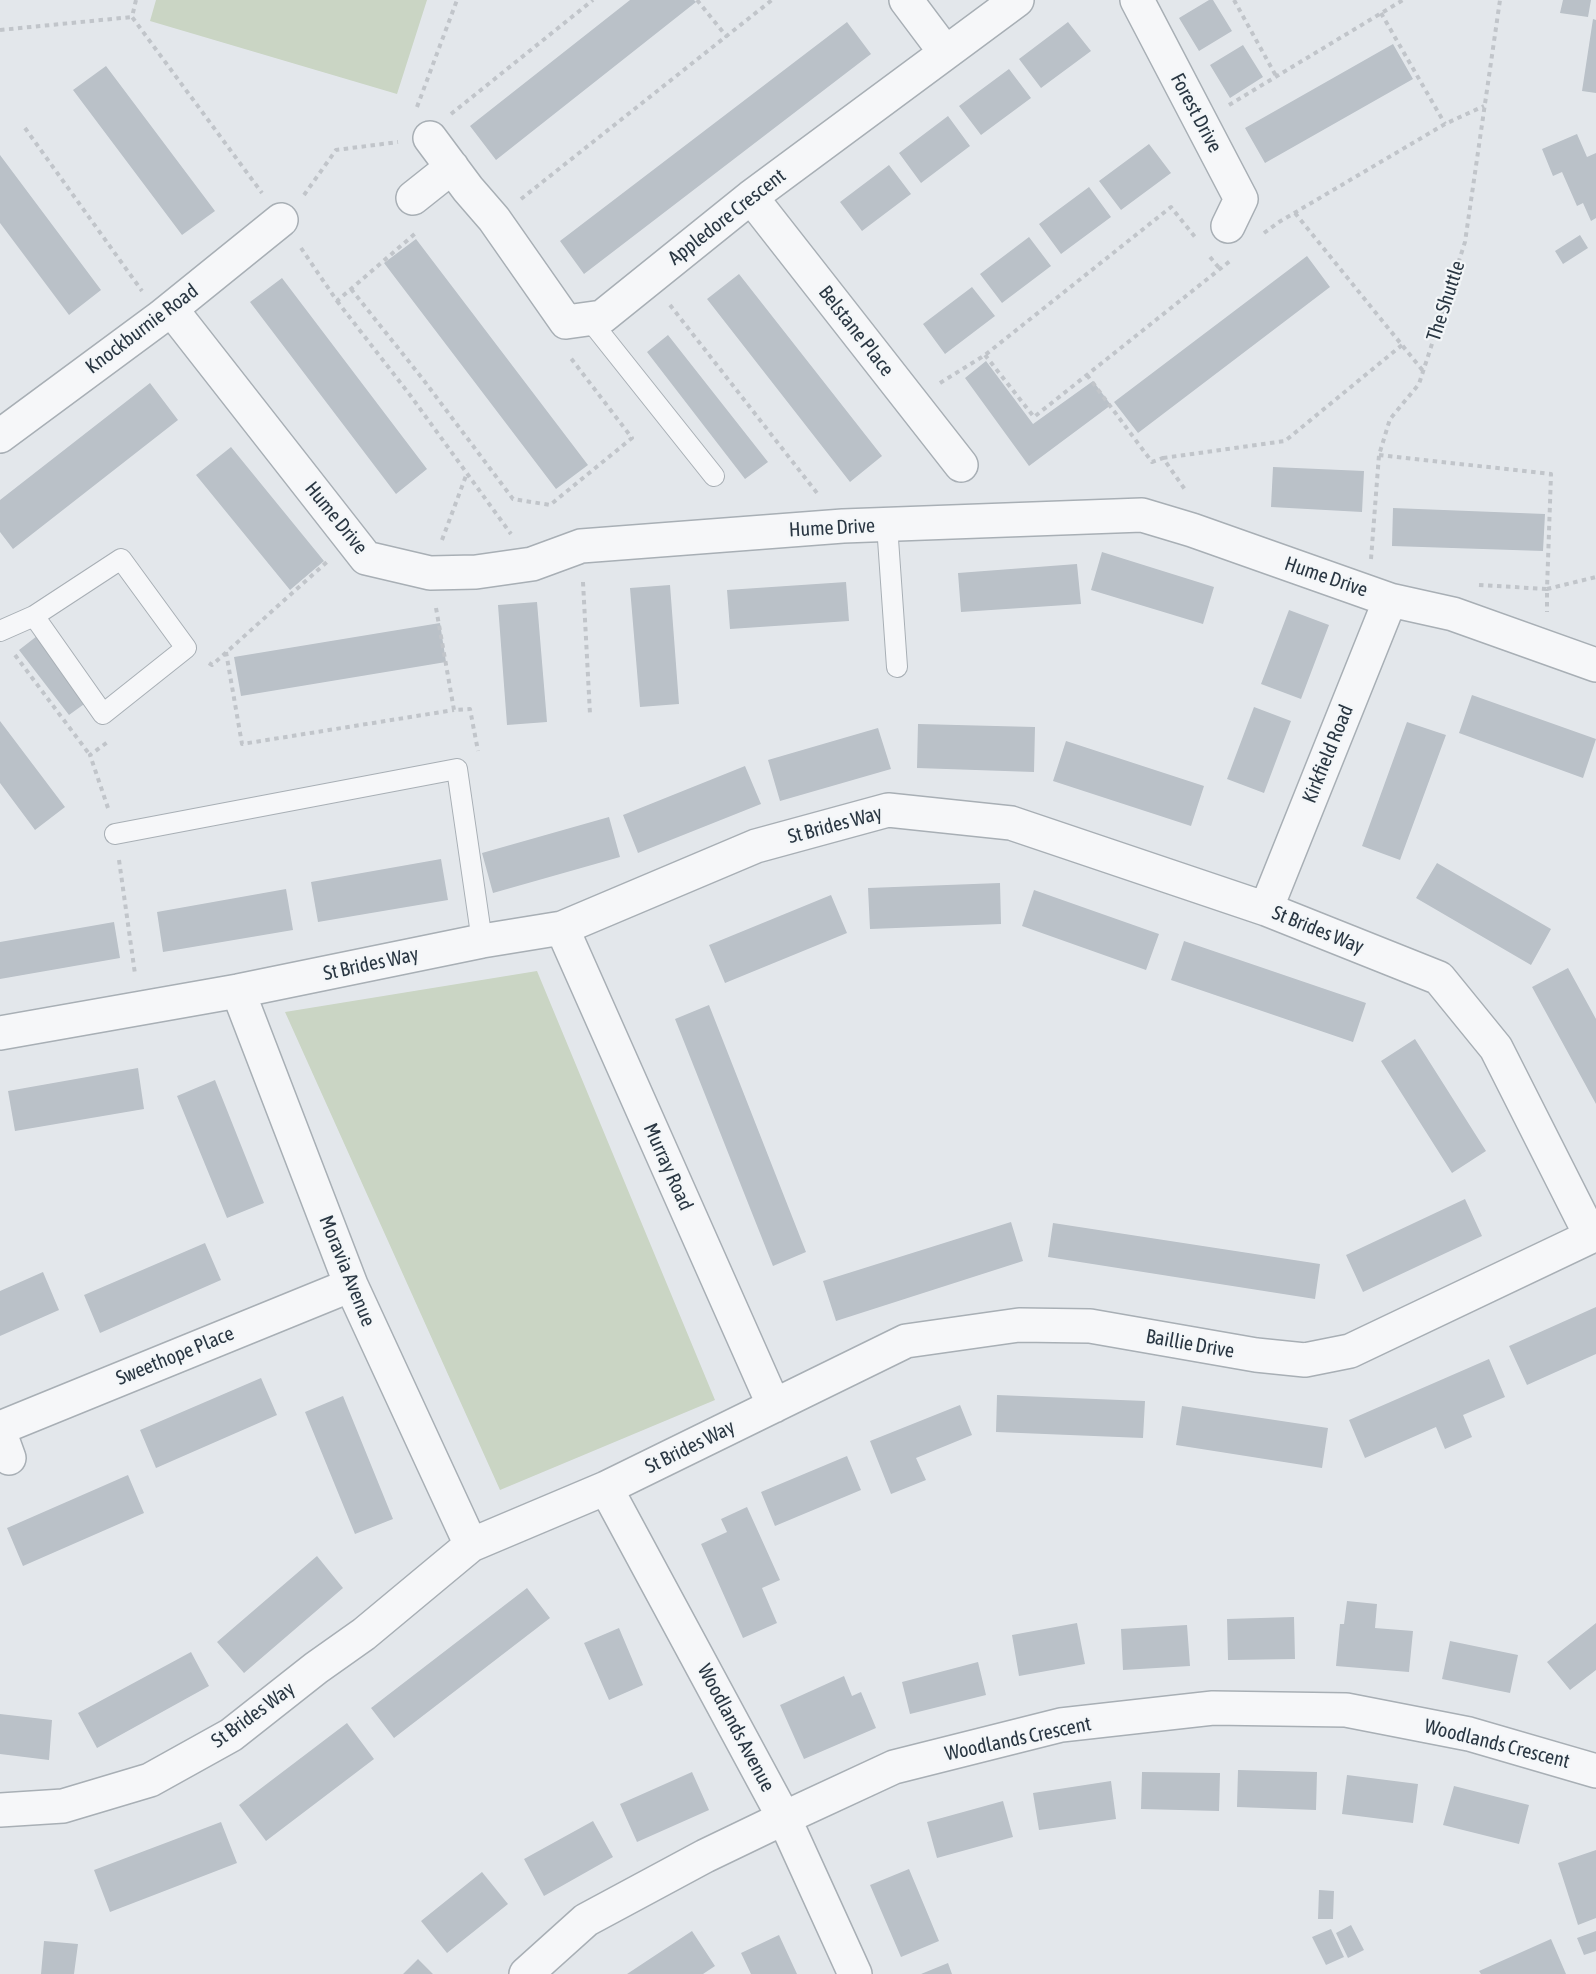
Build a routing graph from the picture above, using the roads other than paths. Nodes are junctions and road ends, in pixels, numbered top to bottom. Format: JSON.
{"nodes":[{"id":1,"x":906,"y":0,"type":"edge"},
{"id":2,"x":1017,"y":0,"type":"edge"},
{"id":3,"x":1137,"y":0,"type":"edge"},
{"id":4,"x":945,"y":52,"type":"junction"},
{"id":5,"x":425,"y":126,"type":"road end"},
{"id":6,"x":460,"y":178,"type":"junction"},
{"id":7,"x":751,"y":197,"type":"junction"},
{"id":8,"x":418,"y":212,"type":"road end"},
{"id":9,"x":281,"y":220,"type":"road end"},
{"id":10,"x":1232,"y":240,"type":"road end"},
{"id":11,"x":166,"y":313,"type":"junction"},
{"id":12,"x":577,"y":320,"type":"junction"},
{"id":13,"x":0,"y":436,"type":"edge"},
{"id":14,"x":961,"y":465,"type":"dead end"},
{"id":15,"x":714,"y":476,"type":"dead end"},
{"id":16,"x":887,"y":525,"type":"junction"},
{"id":17,"x":1379,"y":595,"type":"junction"},
{"id":18,"x":34,"y":616,"type":"junction"},
{"id":19,"x":0,"y":632,"type":"edge"},
{"id":20,"x":1596,"y":665,"type":"edge"},
{"id":21,"x":897,"y":667,"type":"dead end"},
{"id":22,"x":115,"y":834,"type":"road end"},
{"id":23,"x":1266,"y":909,"type":"junction"},
{"id":24,"x":562,"y":928,"type":"junction"},
{"id":25,"x":482,"y":941,"type":"junction"},
{"id":26,"x":238,"y":992,"type":"junction"},
{"id":27,"x":0,"y":1032,"type":"edge"},
{"id":28,"x":1593,"y":1235,"type":"edge"},
{"id":29,"x":351,"y":1285,"type":"junction"},
{"id":30,"x":774,"y":1406,"type":"junction"},
{"id":31,"x":3,"y":1440,"type":"edge"},
{"id":32,"x":606,"y":1488,"type":"junction"},
{"id":33,"x":471,"y":1545,"type":"junction"},
{"id":34,"x":1596,"y":1771,"type":"edge"},
{"id":35,"x":0,"y":1810,"type":"edge"},
{"id":36,"x":784,"y":1818,"type":"junction"},
{"id":37,"x":526,"y":1974,"type":"edge"},
{"id":38,"x":855,"y":1974,"type":"edge"}],
"edges":[{"from":1,"to":4,"type":"street"},
{"from":2,"to":4,"type":"street","name":"Appledore Crescent"},
{"from":3,"to":10,"type":"street","name":"Forest Drive"},
{"from":4,"to":7,"type":"street","name":"Appledore Crescent"},
{"from":5,"to":6,"type":"street"},
{"from":6,"to":8,"type":"street"},
{"from":6,"to":12,"type":"street"},
{"from":7,"to":12,"type":"street","name":"Appledore Crescent"},
{"from":7,"to":14,"type":"street","name":"Belstane Place"},
{"from":9,"to":11,"type":"street","name":"Knockburnie Road"},
{"from":11,"to":13,"type":"street","name":"Knockburnie Road"},
{"from":11,"to":16,"type":"street","name":"Hume Drive"},
{"from":12,"to":15,"type":"lane"},
{"from":16,"to":17,"type":"street","name":"Hume Drive"},
{"from":16,"to":21,"type":"lane"},
{"from":17,"to":20,"type":"street","name":"Hume Drive"},
{"from":17,"to":23,"type":"street","name":"Kirkfield Road"},
{"from":18,"to":18,"type":"lane"},
{"from":18,"to":19,"type":"lane"},
{"from":22,"to":25,"type":"lane"},
{"from":23,"to":24,"type":"street","name":"St Brides Way"},
{"from":23,"to":28,"type":"street","name":"St Brides Way"},
{"from":24,"to":25,"type":"street","name":"St Brides Way"},
{"from":24,"to":30,"type":"street","name":"Murray Road"},
{"from":25,"to":26,"type":"street","name":"St Brides Way"},
{"from":26,"to":27,"type":"street","name":"St Brides Way"},
{"from":26,"to":29,"type":"street","name":"Moravia Avenue"},
{"from":28,"to":30,"type":"street","name":"Baillie Drive"},
{"from":29,"to":31,"type":"street","name":"Sweethope Place"},
{"from":29,"to":33,"type":"street","name":"Moravia Avenue"},
{"from":30,"to":32,"type":"street","name":"St Brides Way"},
{"from":32,"to":33,"type":"street","name":"St Brides Way"},
{"from":32,"to":36,"type":"street","name":"Woodlands Avenue"},
{"from":33,"to":35,"type":"street","name":"St Brides Way"},
{"from":34,"to":36,"type":"street","name":"Woodlands Crescent"},
{"from":36,"to":37,"type":"street","name":"Woodlands Crescent"},
{"from":36,"to":38,"type":"street","name":"Woodlands Avenue"}]}
